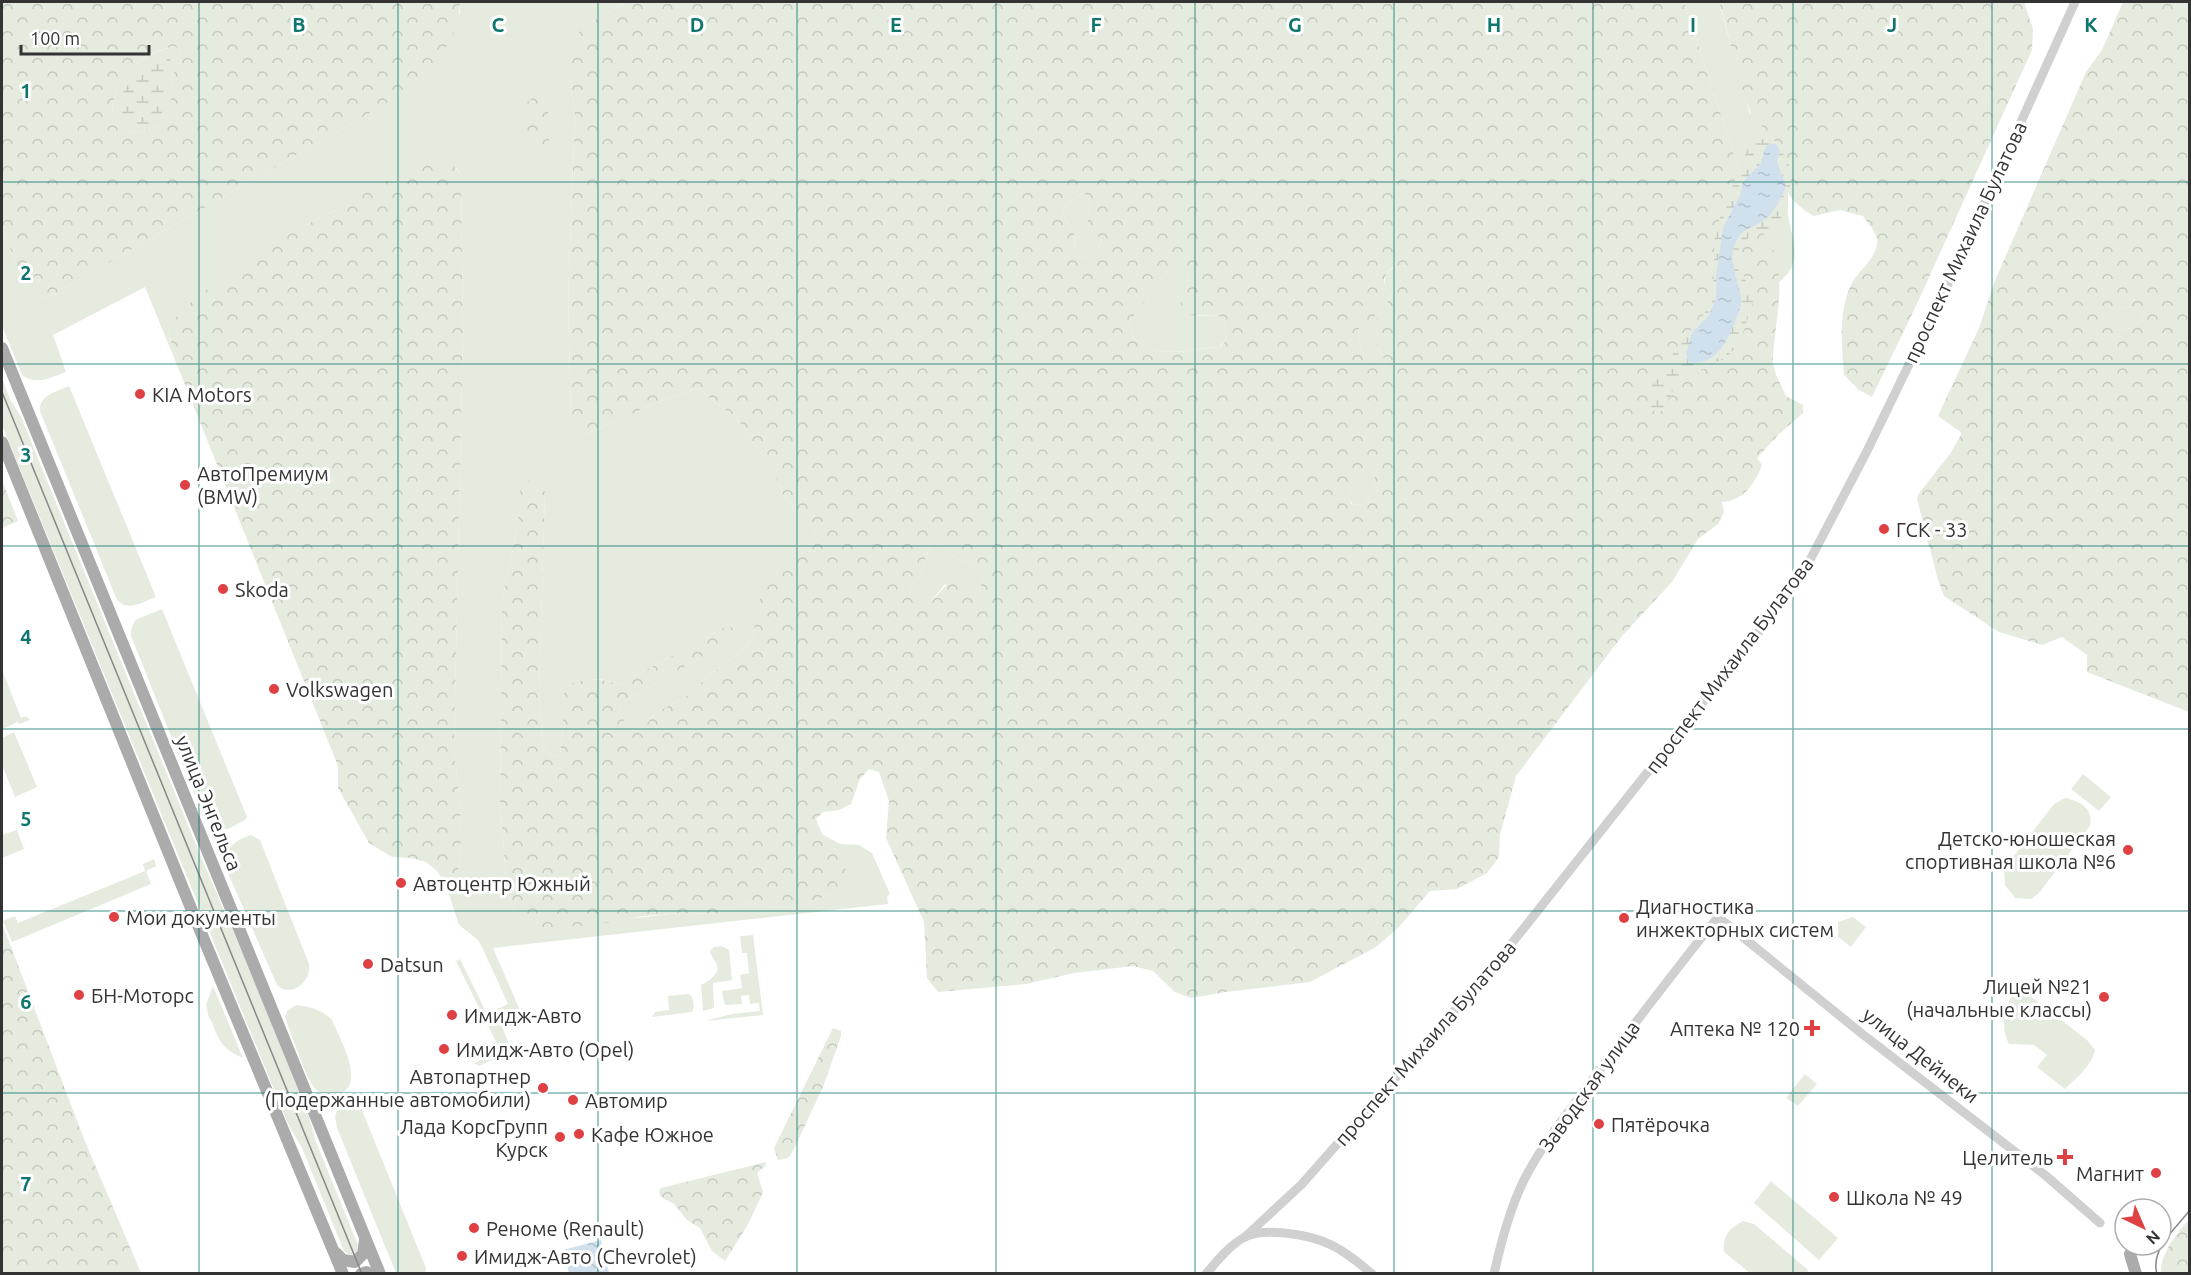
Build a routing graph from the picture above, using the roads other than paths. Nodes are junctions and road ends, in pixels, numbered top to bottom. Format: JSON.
{"nodes":[{"id":1,"x":2075,"y":2,"type":"edge"},
{"id":2,"x":2,"y":348,"type":"edge"},
{"id":3,"x":2,"y":442,"type":"edge"},
{"id":4,"x":1718,"y":917,"type":"joint"},
{"id":5,"x":2100,"y":1223,"type":"dead end"},
{"id":6,"x":362,"y":1228,"type":"junction"},
{"id":7,"x":1245,"y":1237,"type":"junction"},
{"id":8,"x":331,"y":1244,"type":"junction"},
{"id":9,"x":2131,"y":1257,"type":"edge"},
{"id":10,"x":343,"y":1274,"type":"edge"},
{"id":11,"x":361,"y":1274,"type":"edge"},
{"id":12,"x":373,"y":1274,"type":"edge"},
{"id":13,"x":380,"y":1274,"type":"edge"},
{"id":14,"x":1206,"y":1274,"type":"edge"},
{"id":15,"x":1372,"y":1274,"type":"edge"},
{"id":16,"x":1494,"y":1274,"type":"edge"},
{"id":17,"x":2136,"y":1274,"type":"edge"}],
"edges":[{"from":1,"to":7,"type":"street","name":"проспект Михаила Булатова"},
{"from":2,"to":6,"type":"main road","name":"улица Энгельса"},
{"from":3,"to":8,"type":"main road"},
{"from":4,"to":5,"type":"street","name":"улица Дейнеки"},
{"from":4,"to":16,"type":"street","name":"Заводская улица"},
{"from":6,"to":8,"type":"main road"},
{"from":6,"to":13,"type":"main road","name":"улица Энгельса"},
{"from":7,"to":14,"type":"street"},
{"from":7,"to":15,"type":"street"},
{"from":8,"to":10,"type":"main road"},
{"from":9,"to":17,"type":"main road"},
{"from":11,"to":12,"type":"main road"}]}
